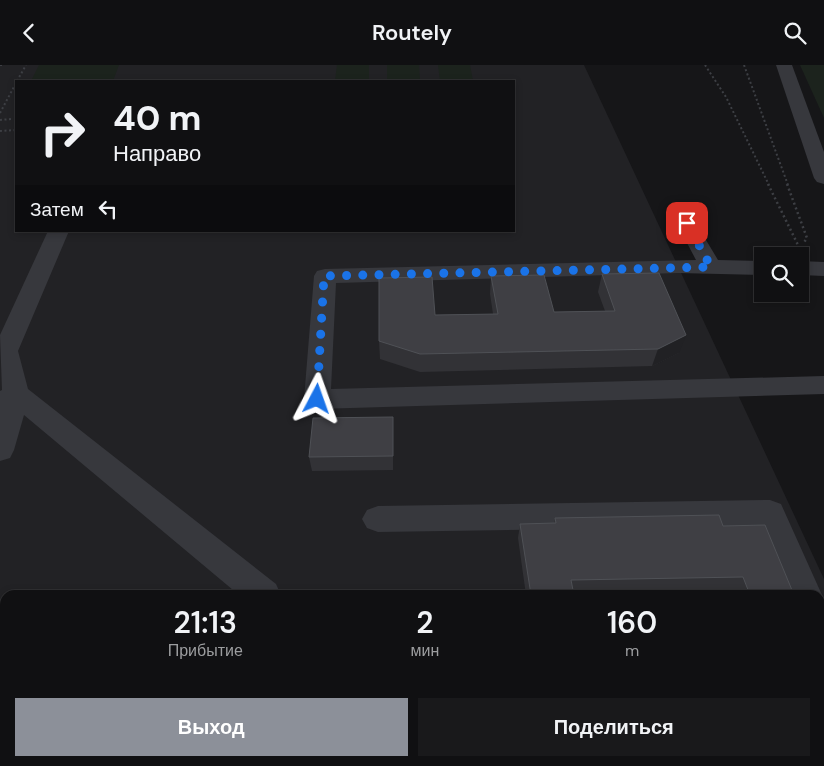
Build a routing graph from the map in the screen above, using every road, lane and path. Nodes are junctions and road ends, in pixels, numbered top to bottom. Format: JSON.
{"nodes":[{"id":1,"x":26,"y":65,"type":"edge"},
{"id":2,"x":705,"y":65,"type":"edge"},
{"id":3,"x":744,"y":65,"type":"edge"},
{"id":4,"x":784,"y":65,"type":"edge"},
{"id":5,"x":18,"y":80,"type":"edge"},
{"id":6,"x":15,"y":86,"type":"edge"},
{"id":7,"x":0,"y":113,"type":"edge"},
{"id":8,"x":11,"y":119,"type":"dead end"},
{"id":9,"x":0,"y":120,"type":"edge"},
{"id":10,"x":15,"y":130,"type":"edge"},
{"id":11,"x":0,"y":131,"type":"edge"},
{"id":12,"x":824,"y":178,"type":"edge"},
{"id":13,"x":687,"y":223,"type":"dead end"},
{"id":14,"x":59,"y":232,"type":"edge"},
{"id":15,"x":711,"y":267,"type":"junction"},
{"id":16,"x":754,"y":268,"type":"edge"},
{"id":17,"x":809,"y":268,"type":"edge"},
{"id":18,"x":824,"y":269,"type":"edge"},
{"id":19,"x":2,"y":350,"type":"edge"},
{"id":20,"x":824,"y":385,"type":"edge"},
{"id":21,"x":8,"y":398,"type":"edge"},
{"id":22,"x":0,"y":450,"type":"edge"},
{"id":23,"x":378,"y":519,"type":"dead end"},
{"id":24,"x":258,"y":590,"type":"edge"},
{"id":25,"x":803,"y":590,"type":"edge"}],
"edges":[{"from":1,"to":5,"type":"path"},
{"from":2,"to":3,"type":"path"},
{"from":4,"to":12,"type":"street"},
{"from":6,"to":7,"type":"path"},
{"from":8,"to":9,"type":"path"},
{"from":10,"to":11,"type":"path"},
{"from":13,"to":15,"type":"street"},
{"from":14,"to":19,"type":"street"},
{"from":15,"to":16,"type":"street"},
{"from":15,"to":20,"type":"street"},
{"from":17,"to":18,"type":"street"},
{"from":19,"to":21,"type":"street"},
{"from":21,"to":22,"type":"street"},
{"from":21,"to":24,"type":"street"},
{"from":23,"to":25,"type":"street"}]}
